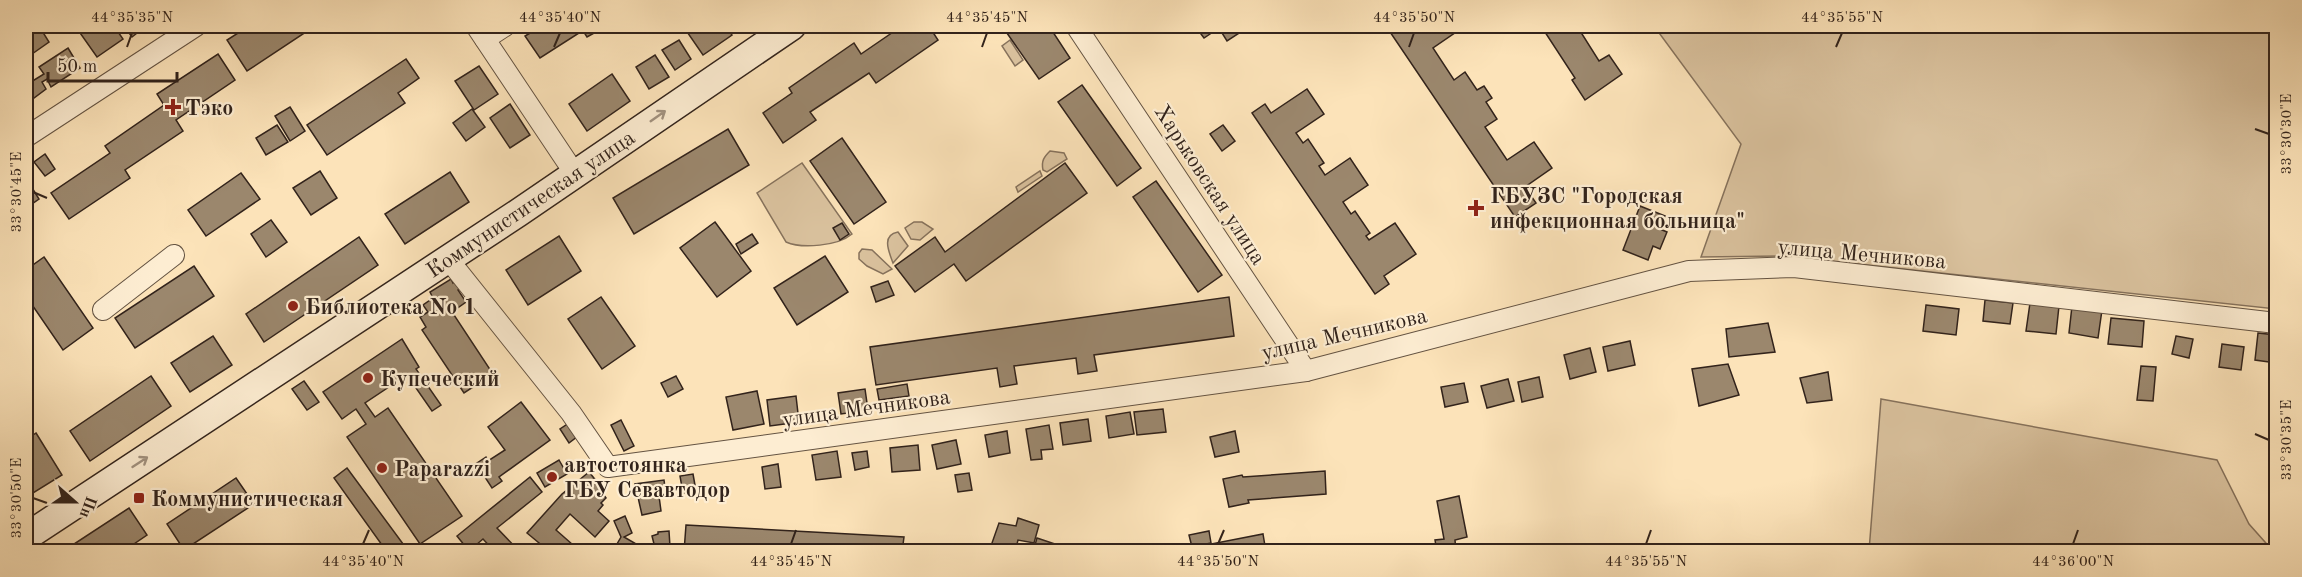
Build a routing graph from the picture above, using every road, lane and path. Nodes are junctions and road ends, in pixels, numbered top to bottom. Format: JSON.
{"nodes":[{"id":1,"x":196,"y":26,"type":"edge"},
{"id":2,"x":505,"y":26,"type":"edge"},
{"id":3,"x":792,"y":26,"type":"edge"},
{"id":4,"x":1076,"y":26,"type":"edge"},
{"id":5,"x":481,"y":32,"type":"edge"},
{"id":6,"x":26,"y":136,"type":"edge"},
{"id":7,"x":575,"y":174,"type":"junction"},
{"id":8,"x":174,"y":255,"type":"dead end"},
{"id":9,"x":448,"y":260,"type":"junction"},
{"id":10,"x":102,"y":310,"type":"dead end"},
{"id":11,"x":2277,"y":324,"type":"edge"},
{"id":12,"x":1306,"y":370,"type":"junction"},
{"id":13,"x":26,"y":537,"type":"edge"},
{"id":14,"x":26,"y":547,"type":"edge"},
{"id":15,"x":28,"y":552,"type":"edge"}],
"edges":[{"from":1,"to":6,"type":"street"},
{"from":2,"to":5,"type":"street"},
{"from":7,"to":3,"type":"street","name":"Коммунистическая улица","one_way":true},
{"from":4,"to":12,"type":"street","name":"Харьковская улица"},
{"from":5,"to":7,"type":"street"},
{"from":7,"to":9,"type":"street","name":"Коммунистическая улица"},
{"from":8,"to":10,"type":"street"},
{"from":9,"to":12,"type":"street","name":"улица Мечникова"},
{"from":13,"to":9,"type":"street","name":"Коммунистическая улица","one_way":true},
{"from":11,"to":12,"type":"street","name":"улица Мечникова"},
{"from":14,"to":15,"type":"street"}]}
